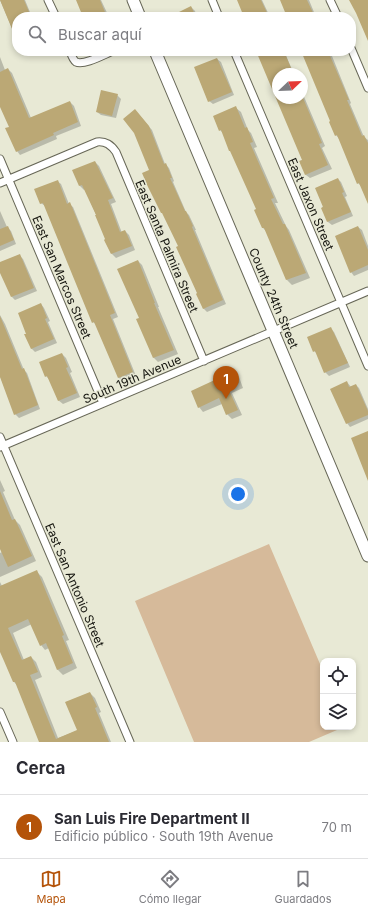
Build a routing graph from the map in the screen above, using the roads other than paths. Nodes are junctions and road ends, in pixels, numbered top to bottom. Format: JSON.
{"nodes":[{"id":1,"x":48,"y":0,"type":"edge"},
{"id":2,"x":133,"y":0,"type":"edge"},
{"id":3,"x":212,"y":0,"type":"edge"},
{"id":4,"x":330,"y":0,"type":"edge"},
{"id":5,"x":54,"y":12,"type":"edge"},
{"id":6,"x":138,"y":12,"type":"edge"},
{"id":7,"x":217,"y":12,"type":"edge"},
{"id":8,"x":336,"y":12,"type":"edge"},
{"id":9,"x":73,"y":56,"type":"edge"},
{"id":10,"x":101,"y":56,"type":"edge"},
{"id":11,"x":157,"y":56,"type":"edge"},
{"id":12,"x":236,"y":56,"type":"edge"},
{"id":13,"x":354,"y":56,"type":"edge"},
{"id":14,"x":368,"y":88,"type":"edge"},
{"id":15,"x":0,"y":159,"type":"edge"},
{"id":16,"x":9,"y":179,"type":"junction"},
{"id":17,"x":0,"y":183,"type":"edge"},
{"id":18,"x":368,"y":291,"type":"edge"},
{"id":19,"x":341,"y":302,"type":"junction"},
{"id":20,"x":273,"y":331,"type":"junction"},
{"id":21,"x":204,"y":361,"type":"junction"},
{"id":22,"x":368,"y":366,"type":"edge"},
{"id":23,"x":103,"y":403,"type":"junction"},
{"id":24,"x":0,"y":437,"type":"edge"},
{"id":25,"x":2,"y":446,"type":"edge"},
{"id":26,"x":368,"y":556,"type":"edge"},
{"id":27,"x":0,"y":712,"type":"edge"},
{"id":28,"x":13,"y":742,"type":"edge"},
{"id":29,"x":130,"y":742,"type":"edge"}],
"edges":[{"from":1,"to":5,"type":"street"},
{"from":2,"to":6,"type":"street"},
{"from":3,"to":7,"type":"street"},
{"from":4,"to":8,"type":"street"},
{"from":9,"to":10,"type":"street"},
{"from":11,"to":20,"type":"street","name":"County 24th Street"},
{"from":12,"to":19,"type":"street","name":"East Jaxon Street"},
{"from":13,"to":14,"type":"street"},
{"from":15,"to":16,"type":"street","name":"East San Marcos Street"},
{"from":16,"to":17,"type":"street"},
{"from":16,"to":21,"type":"street","name":"East Santa Palmira Street"},
{"from":16,"to":23,"type":"street","name":"East San Marcos Street"},
{"from":18,"to":19,"type":"street","name":"South 19th Avenue"},
{"from":19,"to":20,"type":"street","name":"South 19th Avenue"},
{"from":19,"to":22,"type":"street","name":"East Jaxon Street"},
{"from":20,"to":21,"type":"street","name":"South 19th Avenue"},
{"from":20,"to":26,"type":"street","name":"County 24th Street"},
{"from":21,"to":23,"type":"street","name":"South 19th Avenue"},
{"from":23,"to":25,"type":"street","name":"South 19th Avenue"},
{"from":24,"to":25,"type":"street","name":"East San Antonio Street"},
{"from":25,"to":29,"type":"street","name":"East San Antonio Street"},
{"from":27,"to":28,"type":"street"}]}
